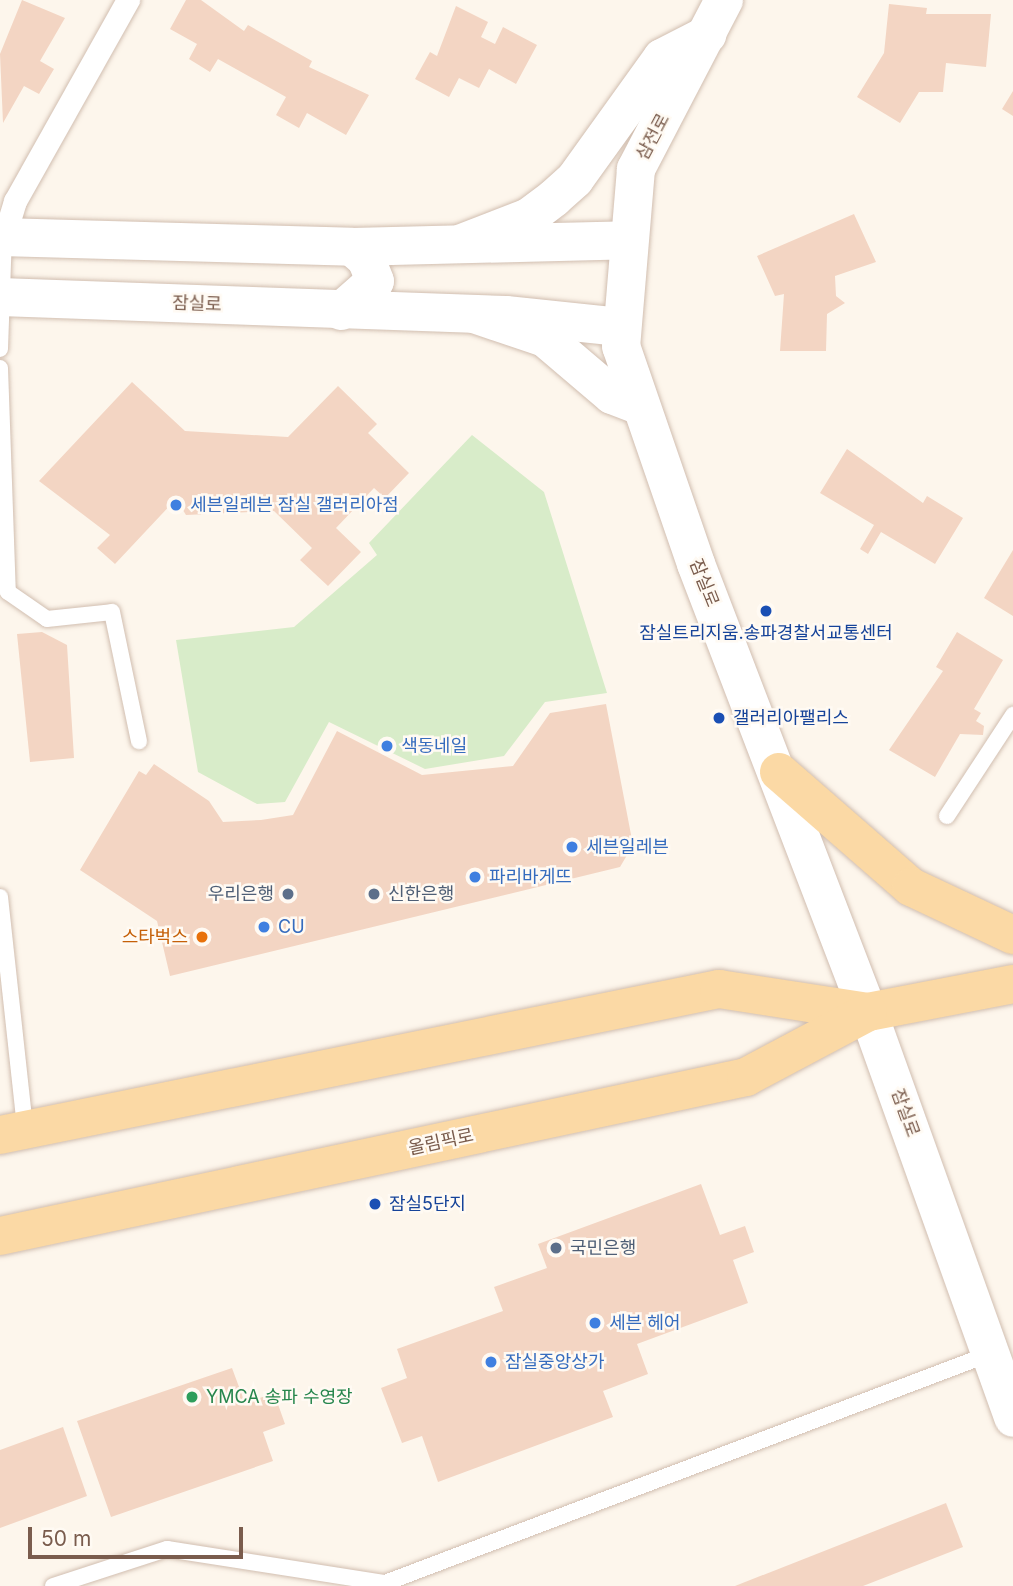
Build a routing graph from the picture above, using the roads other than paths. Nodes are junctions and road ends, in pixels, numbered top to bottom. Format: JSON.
{"nodes":[{"id":1,"x":128,"y":0,"type":"edge"},
{"id":2,"x":724,"y":0,"type":"edge"},
{"id":3,"x":706,"y":34,"type":"junction"},
{"id":4,"x":2,"y":237,"type":"edge"},
{"id":5,"x":629,"y":240,"type":"junction"},
{"id":6,"x":462,"y":243,"type":"junction"},
{"id":7,"x":352,"y":247,"type":"junction"},
{"id":8,"x":1,"y":297,"type":"edge"},
{"id":9,"x":341,"y":311,"type":"junction"},
{"id":10,"x":474,"y":314,"type":"junction"},
{"id":11,"x":620,"y":327,"type":"junction"},
{"id":12,"x":0,"y":349,"type":"edge"},
{"id":13,"x":0,"y":368,"type":"edge"},
{"id":14,"x":640,"y":406,"type":"junction"},
{"id":15,"x":1013,"y":715,"type":"edge"},
{"id":16,"x":139,"y":741,"type":"dead end"},
{"id":17,"x":779,"y":772,"type":"junction"},
{"id":18,"x":947,"y":816,"type":"dead end"},
{"id":19,"x":0,"y":897,"type":"edge"},
{"id":20,"x":1013,"y":935,"type":"edge"},
{"id":21,"x":4,"y":971,"type":"edge"},
{"id":22,"x":1013,"y":984,"type":"edge"},
{"id":23,"x":869,"y":1012,"type":"junction"},
{"id":24,"x":12,"y":1132,"type":"edge"},
{"id":25,"x":0,"y":1236,"type":"edge"},
{"id":26,"x":989,"y":1354,"type":"junction"},
{"id":27,"x":1013,"y":1418,"type":"edge"},
{"id":28,"x":385,"y":1584,"type":"edge"},
{"id":29,"x":53,"y":1586,"type":"edge"}],
"edges":[{"from":1,"to":4,"type":"street"},
{"from":2,"to":3,"type":"street","name":"삼전로"},
{"from":3,"to":5,"type":"street","name":"삼전로"},
{"from":3,"to":6,"type":"street"},
{"from":4,"to":7,"type":"street"},
{"from":4,"to":8,"type":"lane"},
{"from":5,"to":6,"type":"street"},
{"from":5,"to":11,"type":"street","name":"삼전로"},
{"from":6,"to":7,"type":"street"},
{"from":7,"to":9,"type":"street"},
{"from":8,"to":9,"type":"street","name":"잠실로"},
{"from":8,"to":12,"type":"lane"},
{"from":9,"to":10,"type":"street","name":"잠실로"},
{"from":10,"to":11,"type":"street","name":"잠실로"},
{"from":10,"to":14,"type":"street"},
{"from":11,"to":14,"type":"street","name":"잠실로"},
{"from":13,"to":16,"type":"lane"},
{"from":14,"to":17,"type":"street","name":"잠실로"},
{"from":15,"to":18,"type":"lane"},
{"from":17,"to":20,"type":"main road"},
{"from":17,"to":23,"type":"street","name":"잠실로"},
{"from":19,"to":21,"type":"lane"},
{"from":21,"to":24,"type":"lane"},
{"from":22,"to":23,"type":"main road","name":"올림픽로"},
{"from":23,"to":24,"type":"main road","name":"올림픽로"},
{"from":23,"to":25,"type":"main road","name":"올림픽로"},
{"from":23,"to":26,"type":"street","name":"잠실로"},
{"from":26,"to":27,"type":"street","name":"잠실로"},
{"from":26,"to":28,"type":"lane"},
{"from":28,"to":29,"type":"lane"}]}
